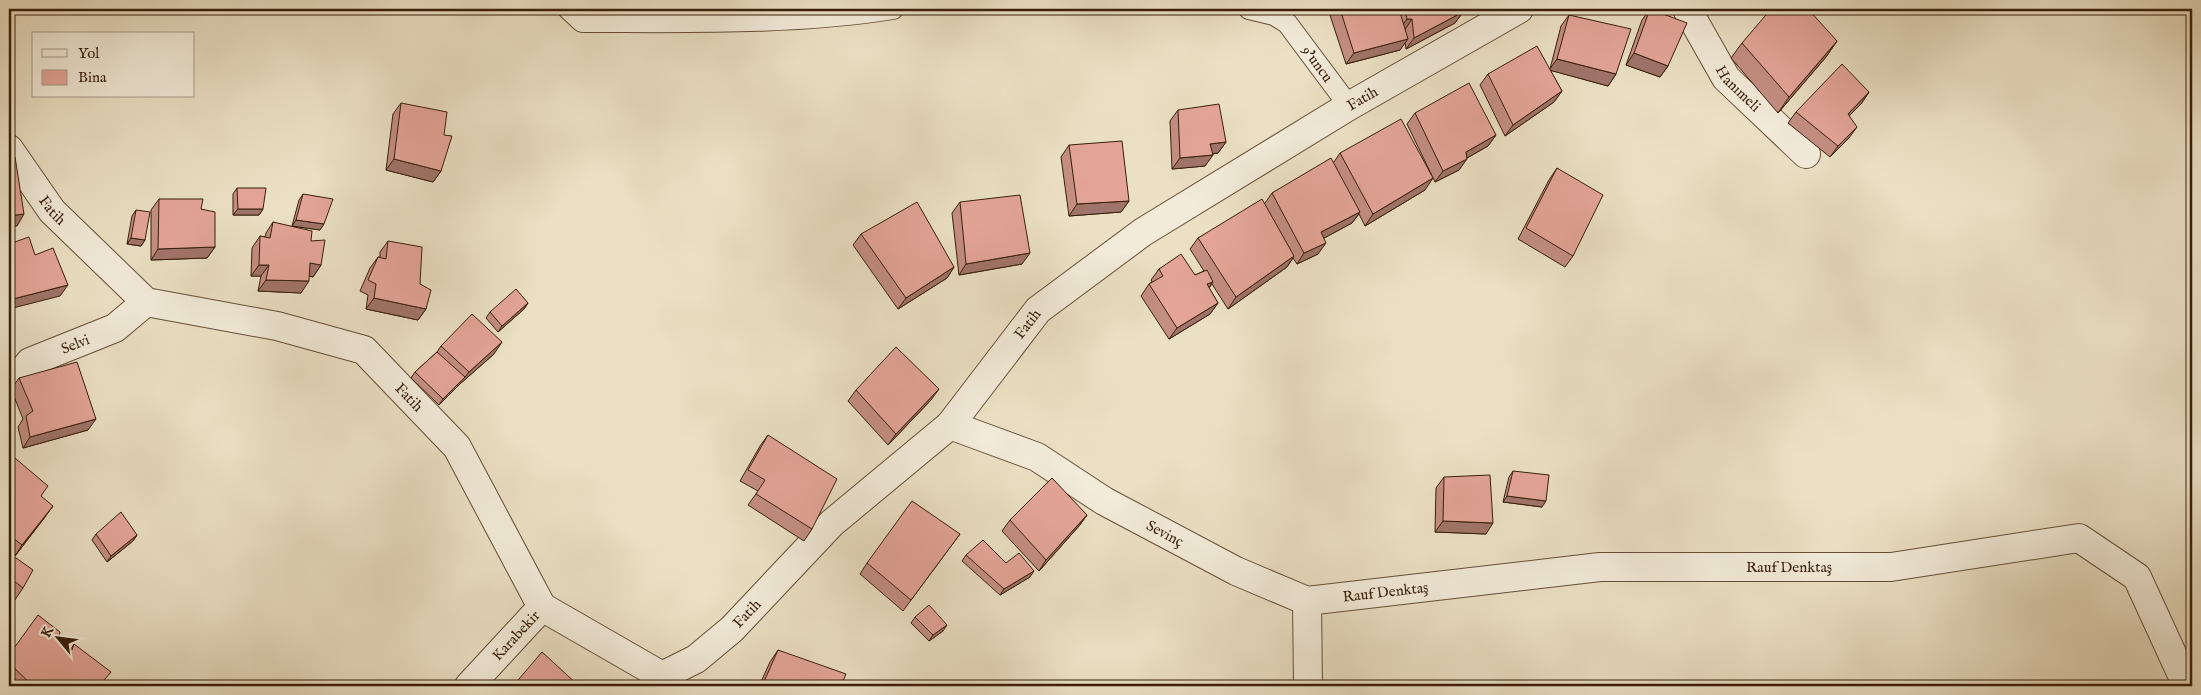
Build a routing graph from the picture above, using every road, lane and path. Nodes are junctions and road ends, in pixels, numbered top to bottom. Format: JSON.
{"nodes":[{"id":1,"x":568,"y":9,"type":"edge"},
{"id":2,"x":893,"y":9,"type":"edge"},
{"id":3,"x":1249,"y":9,"type":"edge"},
{"id":4,"x":1519,"y":9,"type":"edge"},
{"id":5,"x":1687,"y":9,"type":"edge"},
{"id":6,"x":1350,"y":106,"type":"junction"},
{"id":7,"x":9,"y":149,"type":"edge"},
{"id":8,"x":1806,"y":154,"type":"dead end"},
{"id":9,"x":146,"y":302,"type":"junction"},
{"id":10,"x":9,"y":388,"type":"edge"},
{"id":11,"x":950,"y":425,"type":"junction"},
{"id":12,"x":1308,"y":601,"type":"junction"},
{"id":13,"x":542,"y":607,"type":"junction"},
{"id":14,"x":469,"y":686,"type":"edge"},
{"id":15,"x":1308,"y":686,"type":"edge"},
{"id":16,"x":2187,"y":686,"type":"edge"}],
"edges":[{"from":1,"to":2,"type":"lane"},
{"from":3,"to":6,"type":"lane","name":"9'uncu"},
{"from":4,"to":6,"type":"street","name":"Fatih"},
{"from":5,"to":8,"type":"street","name":"Hanımeli"},
{"from":6,"to":11,"type":"street","name":"Fatih"},
{"from":7,"to":9,"type":"street","name":"Fatih"},
{"from":9,"to":10,"type":"street","name":"Selvi"},
{"from":9,"to":13,"type":"street","name":"Fatih"},
{"from":11,"to":12,"type":"street","name":"Sevinç"},
{"from":11,"to":13,"type":"street","name":"Fatih"},
{"from":12,"to":15,"type":"street"},
{"from":12,"to":16,"type":"street","name":"Rauf Denktaş"},
{"from":13,"to":14,"type":"street","name":"Karabekir"}]}
